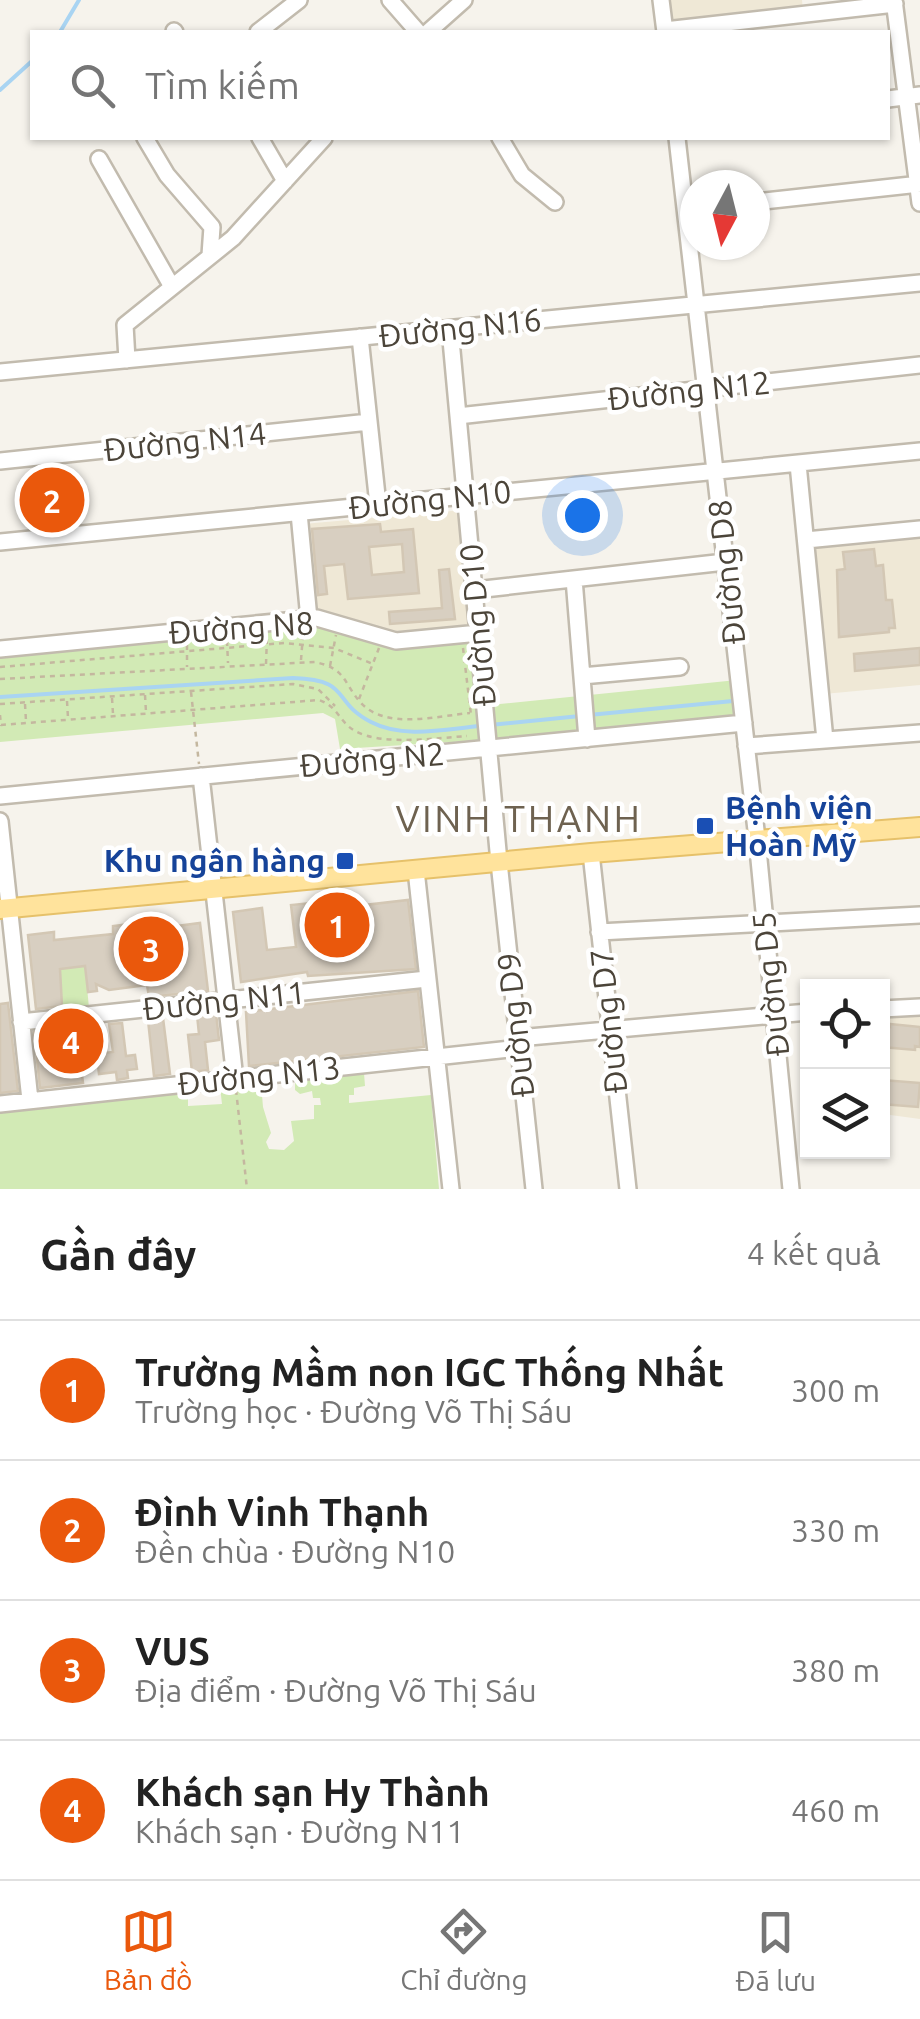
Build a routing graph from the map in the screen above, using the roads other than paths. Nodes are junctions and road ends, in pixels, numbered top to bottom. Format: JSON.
{"nodes":[{"id":1,"x":299,"y":0,"type":"edge"},
{"id":2,"x":390,"y":0,"type":"edge"},
{"id":3,"x":464,"y":0,"type":"edge"},
{"id":4,"x":661,"y":0,"type":"edge"},
{"id":5,"x":894,"y":2,"type":"edge"},
{"id":6,"x":806,"y":7,"type":"edge"},
{"id":7,"x":261,"y":30,"type":"edge"},
{"id":8,"x":416,"y":30,"type":"edge"},
{"id":9,"x":430,"y":30,"type":"edge"},
{"id":10,"x":665,"y":30,"type":"edge"},
{"id":11,"x":676,"y":30,"type":"edge"},
{"id":12,"x":913,"y":96,"type":"edge"},
{"id":13,"x":146,"y":140,"type":"edge"},
{"id":14,"x":261,"y":140,"type":"edge"},
{"id":15,"x":322,"y":140,"type":"edge"},
{"id":16,"x":501,"y":140,"type":"edge"},
{"id":17,"x":677,"y":140,"type":"edge"},
{"id":18,"x":99,"y":159,"type":"dead end"},
{"id":19,"x":683,"y":170,"type":"edge"},
{"id":20,"x":286,"y":181,"type":"junction"},
{"id":21,"x":919,"y":184,"type":"edge"},
{"id":22,"x":770,"y":200,"type":"edge"},
{"id":23,"x":555,"y":202,"type":"dead end"},
{"id":24,"x":920,"y":203,"type":"edge"},
{"id":25,"x":210,"y":256,"type":"junction"},
{"id":26,"x":693,"y":260,"type":"edge"},
{"id":27,"x":920,"y":283,"type":"edge"},
{"id":28,"x":171,"y":286,"type":"junction"},
{"id":29,"x":696,"y":305,"type":"junction"},
{"id":30,"x":450,"y":329,"type":"junction"},
{"id":31,"x":360,"y":337,"type":"junction"},
{"id":32,"x":127,"y":360,"type":"junction"},
{"id":33,"x":920,"y":365,"type":"edge"},
{"id":34,"x":0,"y":372,"type":"edge"},
{"id":35,"x":706,"y":389,"type":"junction"},
{"id":36,"x":458,"y":416,"type":"junction"},
{"id":37,"x":369,"y":422,"type":"junction"},
{"id":38,"x":920,"y":452,"type":"edge"},
{"id":39,"x":0,"y":461,"type":"edge"},
{"id":40,"x":798,"y":464,"type":"junction"},
{"id":41,"x":716,"y":472,"type":"junction"},
{"id":42,"x":466,"y":497,"type":"junction"},
{"id":43,"x":378,"y":505,"type":"junction"},
{"id":44,"x":299,"y":513,"type":"junction"},
{"id":45,"x":920,"y":529,"type":"edge"},
{"id":46,"x":806,"y":540,"type":"junction"},
{"id":47,"x":0,"y":542,"type":"edge"},
{"id":48,"x":726,"y":562,"type":"junction"},
{"id":49,"x":574,"y":579,"type":"junction"},
{"id":50,"x":475,"y":590,"type":"junction"},
{"id":51,"x":307,"y":623,"type":"junction"},
{"id":52,"x":479,"y":632,"type":"junction"},
{"id":53,"x":0,"y":649,"type":"edge"},
{"id":54,"x":680,"y":667,"type":"dead end"},
{"id":55,"x":582,"y":676,"type":"junction"},
{"id":56,"x":586,"y":723,"type":"junction"},
{"id":57,"x":744,"y":723,"type":"junction"},
{"id":58,"x":920,"y":732,"type":"edge"},
{"id":59,"x":484,"y":740,"type":"junction"},
{"id":60,"x":825,"y":740,"type":"junction"},
{"id":61,"x":746,"y":746,"type":"junction"},
{"id":62,"x":201,"y":776,"type":"junction"},
{"id":63,"x":0,"y":796,"type":"edge"},
{"id":64,"x":0,"y":821,"type":"edge"},
{"id":65,"x":920,"y":827,"type":"edge"},
{"id":66,"x":757,"y":839,"type":"junction"},
{"id":67,"x":591,"y":853,"type":"junction"},
{"id":68,"x":499,"y":862,"type":"junction"},
{"id":69,"x":416,"y":870,"type":"junction"},
{"id":70,"x":213,"y":890,"type":"junction"},
{"id":71,"x":4,"y":909,"type":"edge"},
{"id":72,"x":920,"y":914,"type":"edge"},
{"id":73,"x":765,"y":923,"type":"junction"},
{"id":74,"x":600,"y":932,"type":"junction"},
{"id":75,"x":427,"y":979,"type":"junction"},
{"id":76,"x":226,"y":1002,"type":"junction"},
{"id":77,"x":920,"y":1007,"type":"edge"},
{"id":78,"x":890,"y":1009,"type":"edge"},
{"id":79,"x":800,"y":1012,"type":"edge"},
{"id":80,"x":774,"y":1014,"type":"junction"},
{"id":81,"x":21,"y":1022,"type":"junction"},
{"id":82,"x":610,"y":1028,"type":"junction"},
{"id":83,"x":518,"y":1043,"type":"junction"},
{"id":84,"x":436,"y":1057,"type":"junction"},
{"id":85,"x":235,"y":1079,"type":"junction"},
{"id":86,"x":30,"y":1100,"type":"junction"},
{"id":87,"x":0,"y":1104,"type":"edge"},
{"id":88,"x":451,"y":1189,"type":"edge"},
{"id":89,"x":534,"y":1189,"type":"edge"},
{"id":90,"x":628,"y":1189,"type":"edge"},
{"id":91,"x":791,"y":1189,"type":"edge"}],
"edges":[{"from":1,"to":7,"type":"street"},
{"from":2,"to":8,"type":"street"},
{"from":3,"to":9,"type":"street"},
{"from":4,"to":10,"type":"street"},
{"from":5,"to":6,"type":"street"},
{"from":5,"to":12,"type":"street"},
{"from":6,"to":11,"type":"street"},
{"from":12,"to":21,"type":"street"},
{"from":13,"to":25,"type":"street"},
{"from":14,"to":20,"type":"street"},
{"from":15,"to":20,"type":"street"},
{"from":16,"to":23,"type":"street"},
{"from":17,"to":19,"type":"street","name":"Đường D8"},
{"from":18,"to":28,"type":"street"},
{"from":20,"to":25,"type":"street"},
{"from":21,"to":22,"type":"street"},
{"from":21,"to":24,"type":"street"},
{"from":25,"to":28,"type":"street"},
{"from":26,"to":29,"type":"street","name":"Đường D8"},
{"from":27,"to":29,"type":"street","name":"Đường N16"},
{"from":28,"to":32,"type":"street"},
{"from":29,"to":30,"type":"street","name":"Đường N16"},
{"from":29,"to":35,"type":"street","name":"Đường D8"},
{"from":30,"to":31,"type":"street","name":"Đường N16"},
{"from":30,"to":36,"type":"street","name":"Đường D10"},
{"from":31,"to":32,"type":"street","name":"Đường N16"},
{"from":31,"to":37,"type":"street"},
{"from":32,"to":34,"type":"street","name":"Đường N16"},
{"from":33,"to":35,"type":"street","name":"Đường N12"},
{"from":35,"to":36,"type":"street","name":"Đường N12"},
{"from":35,"to":41,"type":"street","name":"Đường D8"},
{"from":36,"to":42,"type":"street","name":"Đường D10"},
{"from":37,"to":39,"type":"street","name":"Đường N14"},
{"from":37,"to":43,"type":"street"},
{"from":38,"to":40,"type":"street","name":"Đường N10"},
{"from":40,"to":41,"type":"street","name":"Đường N10"},
{"from":40,"to":46,"type":"street"},
{"from":41,"to":42,"type":"street","name":"Đường N10"},
{"from":41,"to":48,"type":"street","name":"Đường D8"},
{"from":42,"to":43,"type":"street","name":"Đường N10"},
{"from":42,"to":50,"type":"street","name":"Đường D10"},
{"from":43,"to":44,"type":"street","name":"Đường N10"},
{"from":44,"to":47,"type":"street","name":"Đường N10"},
{"from":44,"to":51,"type":"street"},
{"from":45,"to":46,"type":"street"},
{"from":46,"to":60,"type":"street"},
{"from":48,"to":49,"type":"street"},
{"from":48,"to":57,"type":"street","name":"Đường D8"},
{"from":49,"to":50,"type":"street"},
{"from":49,"to":55,"type":"street"},
{"from":50,"to":52,"type":"street","name":"Đường D10"},
{"from":51,"to":52,"type":"street","name":"Đường N8"},
{"from":51,"to":53,"type":"street","name":"Đường N8"},
{"from":52,"to":59,"type":"street","name":"Đường D10"},
{"from":54,"to":55,"type":"street"},
{"from":55,"to":56,"type":"street"},
{"from":56,"to":57,"type":"street","name":"Đường N2"},
{"from":56,"to":59,"type":"street","name":"Đường N2"},
{"from":57,"to":61,"type":"street","name":"Đường D8"},
{"from":58,"to":60,"type":"street"},
{"from":59,"to":62,"type":"street","name":"Đường N2"},
{"from":59,"to":68,"type":"street","name":"Đường D10"},
{"from":60,"to":61,"type":"street"},
{"from":61,"to":66,"type":"street","name":"Đường D8"},
{"from":62,"to":63,"type":"street","name":"Đường N2"},
{"from":62,"to":70,"type":"street"},
{"from":64,"to":71,"type":"street"},
{"from":65,"to":66,"type":"main road"},
{"from":66,"to":67,"type":"main road"},
{"from":66,"to":73,"type":"street","name":"Đường D5"},
{"from":67,"to":68,"type":"main road"},
{"from":67,"to":74,"type":"street","name":"Đường D7"},
{"from":68,"to":69,"type":"main road"},
{"from":68,"to":83,"type":"street","name":"Đường D9"},
{"from":69,"to":70,"type":"main road"},
{"from":69,"to":75,"type":"street"},
{"from":70,"to":71,"type":"main road"},
{"from":70,"to":76,"type":"street"},
{"from":71,"to":81,"type":"street"},
{"from":72,"to":73,"type":"street"},
{"from":73,"to":74,"type":"street"},
{"from":73,"to":80,"type":"street","name":"Đường D5"},
{"from":74,"to":82,"type":"street","name":"Đường D7"},
{"from":75,"to":76,"type":"street","name":"Đường N11"},
{"from":75,"to":84,"type":"street"},
{"from":76,"to":81,"type":"street","name":"Đường N11"},
{"from":76,"to":85,"type":"street"},
{"from":77,"to":78,"type":"street"},
{"from":79,"to":80,"type":"street","name":"Đường N13"},
{"from":80,"to":82,"type":"street","name":"Đường N13"},
{"from":80,"to":91,"type":"street","name":"Đường D5"},
{"from":81,"to":86,"type":"street"},
{"from":82,"to":83,"type":"street","name":"Đường N13"},
{"from":82,"to":90,"type":"street","name":"Đường D7"},
{"from":83,"to":84,"type":"street","name":"Đường N13"},
{"from":83,"to":89,"type":"street","name":"Đường D9"},
{"from":84,"to":85,"type":"street","name":"Đường N13"},
{"from":84,"to":88,"type":"street"},
{"from":85,"to":86,"type":"street","name":"Đường N13"},
{"from":86,"to":87,"type":"street","name":"Đường N13"}]}
